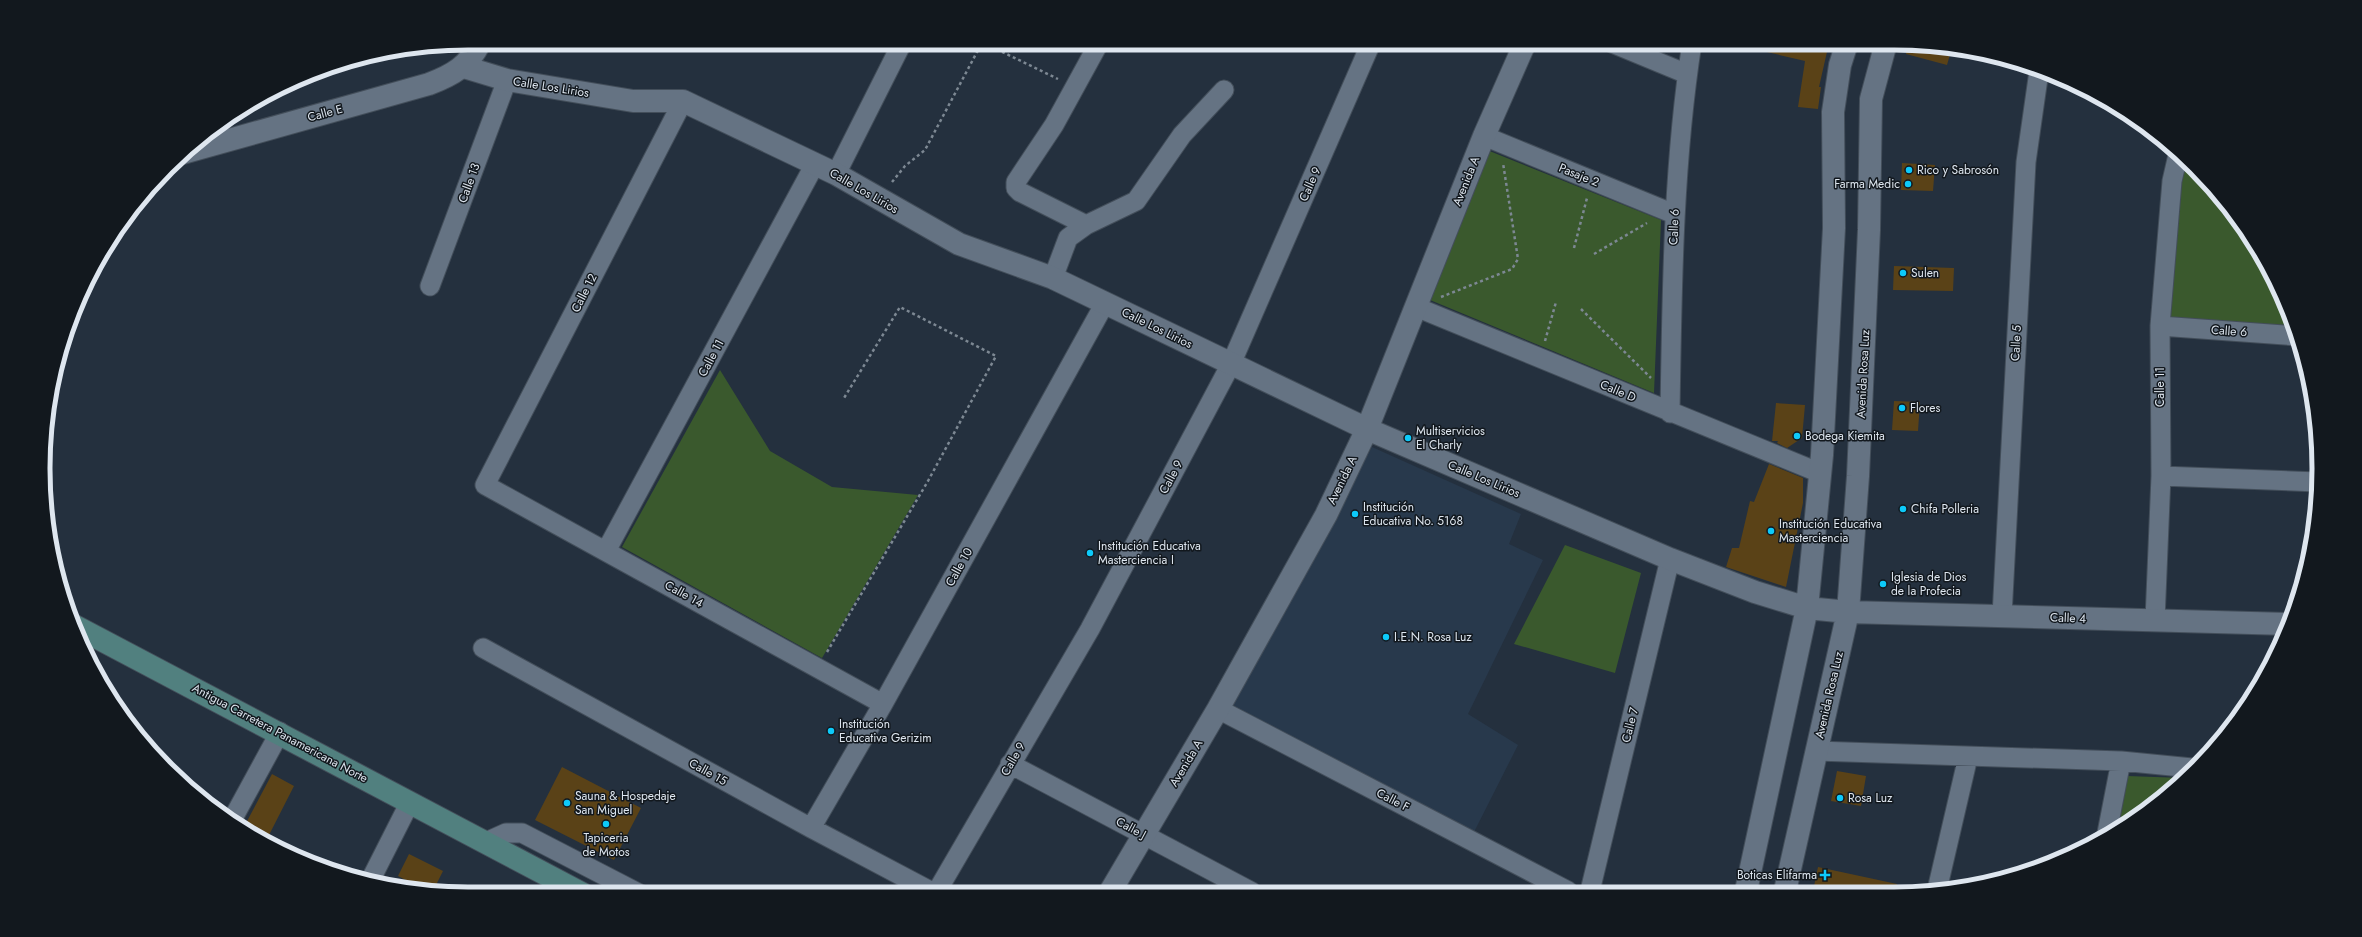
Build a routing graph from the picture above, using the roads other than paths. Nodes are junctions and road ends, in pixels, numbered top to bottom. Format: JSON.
{"nodes":[{"id":1,"x":475,"y":50,"type":"edge"},
{"id":2,"x":898,"y":50,"type":"edge"},
{"id":3,"x":1095,"y":50,"type":"edge"},
{"id":4,"x":1368,"y":50,"type":"edge"},
{"id":5,"x":1523,"y":50,"type":"edge"},
{"id":6,"x":1629,"y":50,"type":"edge"},
{"id":7,"x":1691,"y":50,"type":"edge"},
{"id":8,"x":1845,"y":50,"type":"edge"},
{"id":9,"x":1884,"y":50,"type":"edge"},
{"id":10,"x":464,"y":67,"type":"junction"},
{"id":11,"x":1687,"y":74,"type":"junction"},
{"id":12,"x":2038,"y":76,"type":"edge"},
{"id":13,"x":507,"y":80,"type":"junction"},
{"id":14,"x":1224,"y":90,"type":"dead end"},
{"id":15,"x":684,"y":101,"type":"junction"},
{"id":16,"x":1492,"y":139,"type":"junction"},
{"id":17,"x":200,"y":148,"type":"edge"},
{"id":18,"x":2177,"y":161,"type":"edge"},
{"id":19,"x":815,"y":164,"type":"junction"},
{"id":20,"x":836,"y":174,"type":"junction"},
{"id":21,"x":1672,"y":212,"type":"junction"},
{"id":22,"x":1086,"y":225,"type":"junction"},
{"id":23,"x":1053,"y":278,"type":"junction"},
{"id":24,"x":430,"y":286,"type":"dead end"},
{"id":25,"x":1105,"y":303,"type":"junction"},
{"id":26,"x":1416,"y":307,"type":"junction"},
{"id":27,"x":2160,"y":326,"type":"junction"},
{"id":28,"x":2290,"y":336,"type":"edge"},
{"id":29,"x":1231,"y":364,"type":"junction"},
{"id":30,"x":1670,"y":404,"type":"junction"},
{"id":31,"x":1367,"y":429,"type":"junction"},
{"id":32,"x":1820,"y":473,"type":"junction"},
{"id":33,"x":2160,"y":476,"type":"junction"},
{"id":34,"x":2312,"y":482,"type":"edge"},
{"id":35,"x":485,"y":485,"type":"joint"},
{"id":36,"x":606,"y":551,"type":"junction"},
{"id":37,"x":1670,"y":560,"type":"junction"},
{"id":38,"x":1807,"y":608,"type":"junction"},
{"id":39,"x":1848,"y":612,"type":"junction"},
{"id":40,"x":2002,"y":616,"type":"junction"},
{"id":41,"x":2155,"y":620,"type":"junction"},
{"id":42,"x":2282,"y":624,"type":"edge"},
{"id":43,"x":82,"y":630,"type":"edge"},
{"id":44,"x":483,"y":648,"type":"dead end"},
{"id":45,"x":883,"y":704,"type":"junction"},
{"id":46,"x":1218,"y":709,"type":"junction"},
{"id":47,"x":280,"y":732,"type":"junction"},
{"id":48,"x":1816,"y":751,"type":"junction"},
{"id":49,"x":1968,"y":757,"type":"junction"},
{"id":50,"x":2121,"y":761,"type":"junction"},
{"id":51,"x":1010,"y":764,"type":"junction"},
{"id":52,"x":2185,"y":767,"type":"edge"},
{"id":53,"x":410,"y":802,"type":"junction"},
{"id":54,"x":235,"y":815,"type":"edge"},
{"id":55,"x":811,"y":828,"type":"junction"},
{"id":56,"x":2108,"y":828,"type":"edge"},
{"id":57,"x":1143,"y":835,"type":"junction"},
{"id":58,"x":486,"y":842,"type":"junction"},
{"id":59,"x":373,"y":876,"type":"edge"},
{"id":60,"x":1938,"y":884,"type":"edge"},
{"id":61,"x":570,"y":887,"type":"edge"},
{"id":62,"x":627,"y":887,"type":"edge"},
{"id":63,"x":924,"y":887,"type":"edge"},
{"id":64,"x":938,"y":887,"type":"edge"},
{"id":65,"x":1113,"y":887,"type":"edge"},
{"id":66,"x":1242,"y":887,"type":"edge"},
{"id":67,"x":1560,"y":887,"type":"edge"},
{"id":68,"x":1591,"y":887,"type":"edge"},
{"id":69,"x":1747,"y":887,"type":"edge"},
{"id":70,"x":1786,"y":887,"type":"edge"}],
"edges":[{"from":1,"to":10,"type":"street"},
{"from":2,"to":20,"type":"street"},
{"from":3,"to":22,"type":"street"},
{"from":4,"to":29,"type":"street","name":"Calle 9"},
{"from":5,"to":16,"type":"street","name":"Avenida A"},
{"from":6,"to":11,"type":"street"},
{"from":7,"to":11,"type":"street","name":"Calle 6"},
{"from":8,"to":32,"type":"street"},
{"from":9,"to":39,"type":"street","name":"Avenida Rosa Luz"},
{"from":10,"to":13,"type":"street","name":"Calle Los Lirios"},
{"from":10,"to":17,"type":"street","name":"Calle E"},
{"from":11,"to":21,"type":"street","name":"Calle 6"},
{"from":12,"to":40,"type":"street","name":"Calle 5"},
{"from":13,"to":15,"type":"street","name":"Calle Los Lirios"},
{"from":13,"to":24,"type":"street","name":"Calle 13"},
{"from":14,"to":22,"type":"street"},
{"from":15,"to":19,"type":"street","name":"Calle Los Lirios"},
{"from":15,"to":35,"type":"street","name":"Calle 12"},
{"from":16,"to":21,"type":"street","name":"Pasaje 2"},
{"from":16,"to":26,"type":"street","name":"Avenida A"},
{"from":18,"to":27,"type":"street","name":"Calle 11"},
{"from":19,"to":20,"type":"street","name":"Calle Los Lirios"},
{"from":19,"to":36,"type":"street","name":"Calle 11"},
{"from":20,"to":23,"type":"street","name":"Calle Los Lirios"},
{"from":21,"to":30,"type":"street","name":"Calle 6"},
{"from":22,"to":23,"type":"street"},
{"from":23,"to":25,"type":"street","name":"Calle Los Lirios"},
{"from":25,"to":29,"type":"street","name":"Calle Los Lirios"},
{"from":25,"to":45,"type":"street","name":"Calle 10"},
{"from":26,"to":30,"type":"street","name":"Calle D"},
{"from":26,"to":31,"type":"street","name":"Avenida A"},
{"from":27,"to":28,"type":"street","name":"Calle 6"},
{"from":27,"to":33,"type":"street","name":"Calle 11"},
{"from":29,"to":31,"type":"street","name":"Calle Los Lirios"},
{"from":29,"to":51,"type":"street","name":"Calle 9"},
{"from":30,"to":32,"type":"street","name":"Calle D"},
{"from":31,"to":37,"type":"street","name":"Calle Los Lirios"},
{"from":31,"to":46,"type":"street","name":"Avenida A"},
{"from":32,"to":38,"type":"street"},
{"from":33,"to":34,"type":"street"},
{"from":33,"to":41,"type":"street","name":"Calle 11"},
{"from":35,"to":36,"type":"street","name":"Calle 14"},
{"from":36,"to":45,"type":"street","name":"Calle 14"},
{"from":37,"to":38,"type":"street","name":"Calle Los Lirios"},
{"from":37,"to":68,"type":"street","name":"Calle 7"},
{"from":38,"to":39,"type":"street","name":"Calle Los Lirios"},
{"from":38,"to":69,"type":"street"},
{"from":39,"to":40,"type":"street","name":"Calle 4"},
{"from":39,"to":48,"type":"street","name":"Avenida Rosa Luz"},
{"from":40,"to":41,"type":"street","name":"Calle 4"},
{"from":41,"to":42,"type":"street","name":"Calle 4"},
{"from":43,"to":47,"type":"main road","name":"Antigua Carretera Panamericana Norte"},
{"from":44,"to":55,"type":"street","name":"Calle 15"},
{"from":45,"to":55,"type":"street","name":"Calle 10"},
{"from":46,"to":57,"type":"street","name":"Avenida A"},
{"from":46,"to":67,"type":"street","name":"Calle F"},
{"from":47,"to":53,"type":"main road","name":"Antigua Carretera Panamericana Norte"},
{"from":47,"to":54,"type":"street"},
{"from":48,"to":49,"type":"street"},
{"from":48,"to":70,"type":"street","name":"Avenida Rosa Luz"},
{"from":49,"to":50,"type":"street"},
{"from":49,"to":60,"type":"street"},
{"from":50,"to":52,"type":"street"},
{"from":50,"to":56,"type":"street"},
{"from":51,"to":57,"type":"street","name":"Calle J"},
{"from":51,"to":64,"type":"street","name":"Calle 9"},
{"from":53,"to":58,"type":"main road","name":"Antigua Carretera Panamericana Norte"},
{"from":53,"to":59,"type":"street"},
{"from":55,"to":63,"type":"street","name":"Calle 15"},
{"from":57,"to":65,"type":"street","name":"Avenida A"},
{"from":57,"to":66,"type":"street","name":"Calle J"},
{"from":58,"to":61,"type":"main road","name":"Antigua Carretera Panamericana Norte"},
{"from":58,"to":62,"type":"street"}]}
